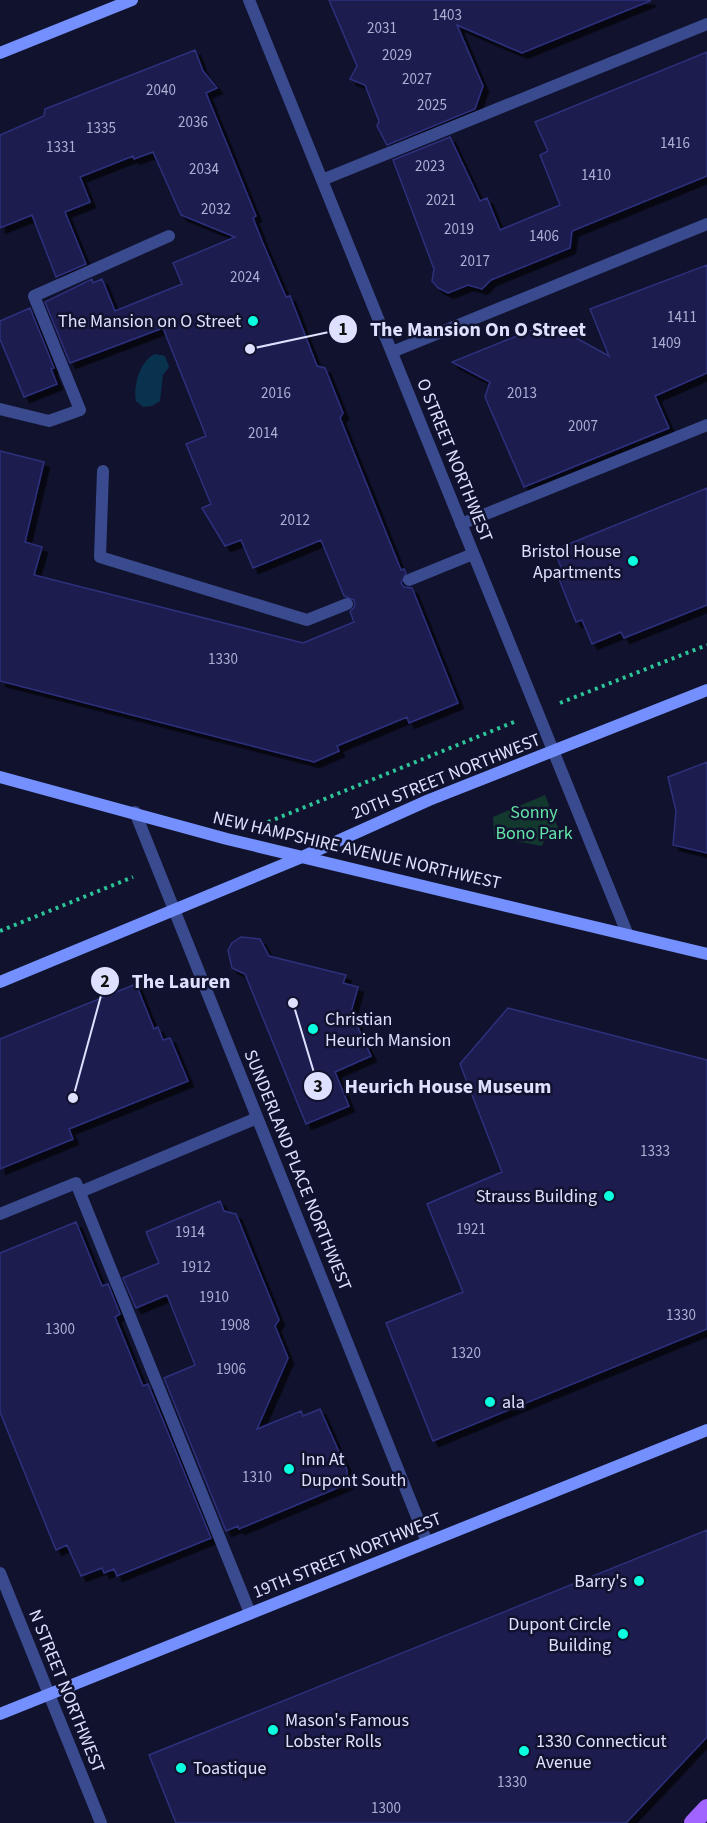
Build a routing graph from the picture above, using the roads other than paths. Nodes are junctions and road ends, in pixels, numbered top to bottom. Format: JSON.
{"nodes":[{"id":1,"x":132,"y":0,"type":"edge"},
{"id":2,"x":249,"y":0,"type":"edge"},
{"id":3,"x":707,"y":24,"type":"edge"},
{"id":4,"x":0,"y":53,"type":"edge"},
{"id":5,"x":322,"y":180,"type":"junction"},
{"id":6,"x":707,"y":224,"type":"edge"},
{"id":7,"x":170,"y":236,"type":"dead end"},
{"id":8,"x":392,"y":352,"type":"junction"},
{"id":9,"x":0,"y":409,"type":"edge"},
{"id":10,"x":707,"y":425,"type":"edge"},
{"id":11,"x":103,"y":471,"type":"dead end"},
{"id":12,"x":461,"y":524,"type":"junction"},
{"id":13,"x":473,"y":554,"type":"junction"},
{"id":14,"x":409,"y":580,"type":"dead end"},
{"id":15,"x":347,"y":604,"type":"dead end"},
{"id":16,"x":707,"y":690,"type":"edge"},
{"id":17,"x":553,"y":752,"type":"junction"},
{"id":18,"x":0,"y":777,"type":"edge"},
{"id":19,"x":135,"y":812,"type":"junction"},
{"id":20,"x":302,"y":857,"type":"junction"},
{"id":21,"x":174,"y":910,"type":"junction"},
{"id":22,"x":627,"y":933,"type":"junction"},
{"id":23,"x":707,"y":954,"type":"edge"},
{"id":24,"x":0,"y":982,"type":"edge"},
{"id":25,"x":257,"y":1118,"type":"junction"},
{"id":26,"x":80,"y":1192,"type":"junction"},
{"id":27,"x":0,"y":1214,"type":"edge"},
{"id":28,"x":707,"y":1430,"type":"edge"},
{"id":29,"x":427,"y":1542,"type":"junction"},
{"id":30,"x":0,"y":1573,"type":"edge"},
{"id":31,"x":250,"y":1613,"type":"junction"},
{"id":32,"x":49,"y":1694,"type":"junction"},
{"id":33,"x":0,"y":1714,"type":"edge"},
{"id":34,"x":707,"y":1808,"type":"edge"},
{"id":35,"x":101,"y":1823,"type":"edge"},
{"id":36,"x":693,"y":1823,"type":"edge"}],
"edges":[{"from":1,"to":4,"type":"main road"},
{"from":2,"to":5,"type":"street","name":"O STREET NORTHWEST"},
{"from":3,"to":5,"type":"street"},
{"from":5,"to":8,"type":"street","name":"O STREET NORTHWEST"},
{"from":6,"to":8,"type":"street"},
{"from":7,"to":9,"type":"street"},
{"from":8,"to":12,"type":"street","name":"O STREET NORTHWEST"},
{"from":10,"to":12,"type":"street"},
{"from":11,"to":15,"type":"street"},
{"from":12,"to":13,"type":"street","name":"O STREET NORTHWEST"},
{"from":13,"to":14,"type":"street"},
{"from":13,"to":17,"type":"street","name":"O STREET NORTHWEST"},
{"from":16,"to":17,"type":"main road","name":"20TH STREET NORTHWEST"},
{"from":17,"to":20,"type":"main road","name":"20TH STREET NORTHWEST"},
{"from":17,"to":22,"type":"street","name":"O STREET NORTHWEST"},
{"from":18,"to":19,"type":"main road","name":"NEW HAMPSHIRE AVENUE NORTHWEST"},
{"from":19,"to":20,"type":"main road","name":"NEW HAMPSHIRE AVENUE NORTHWEST"},
{"from":19,"to":21,"type":"street","name":"SUNDERLAND PLACE NORTHWEST"},
{"from":20,"to":21,"type":"main road","name":"20TH STREET NORTHWEST"},
{"from":20,"to":22,"type":"main road","name":"NEW HAMPSHIRE AVENUE NORTHWEST"},
{"from":21,"to":24,"type":"main road","name":"20TH STREET NORTHWEST"},
{"from":21,"to":25,"type":"street","name":"SUNDERLAND PLACE NORTHWEST"},
{"from":22,"to":23,"type":"main road","name":"NEW HAMPSHIRE AVENUE NORTHWEST"},
{"from":25,"to":26,"type":"street"},
{"from":25,"to":29,"type":"street","name":"SUNDERLAND PLACE NORTHWEST"},
{"from":26,"to":27,"type":"street"},
{"from":26,"to":31,"type":"street"},
{"from":28,"to":29,"type":"main road","name":"19TH STREET NORTHWEST"},
{"from":29,"to":31,"type":"main road","name":"19TH STREET NORTHWEST"},
{"from":30,"to":32,"type":"street","name":"N STREET NORTHWEST"},
{"from":31,"to":32,"type":"main road","name":"19TH STREET NORTHWEST"},
{"from":32,"to":33,"type":"main road","name":"19TH STREET NORTHWEST"},
{"from":32,"to":35,"type":"street","name":"N STREET NORTHWEST"},
{"from":34,"to":36,"type":"main road"}]}
